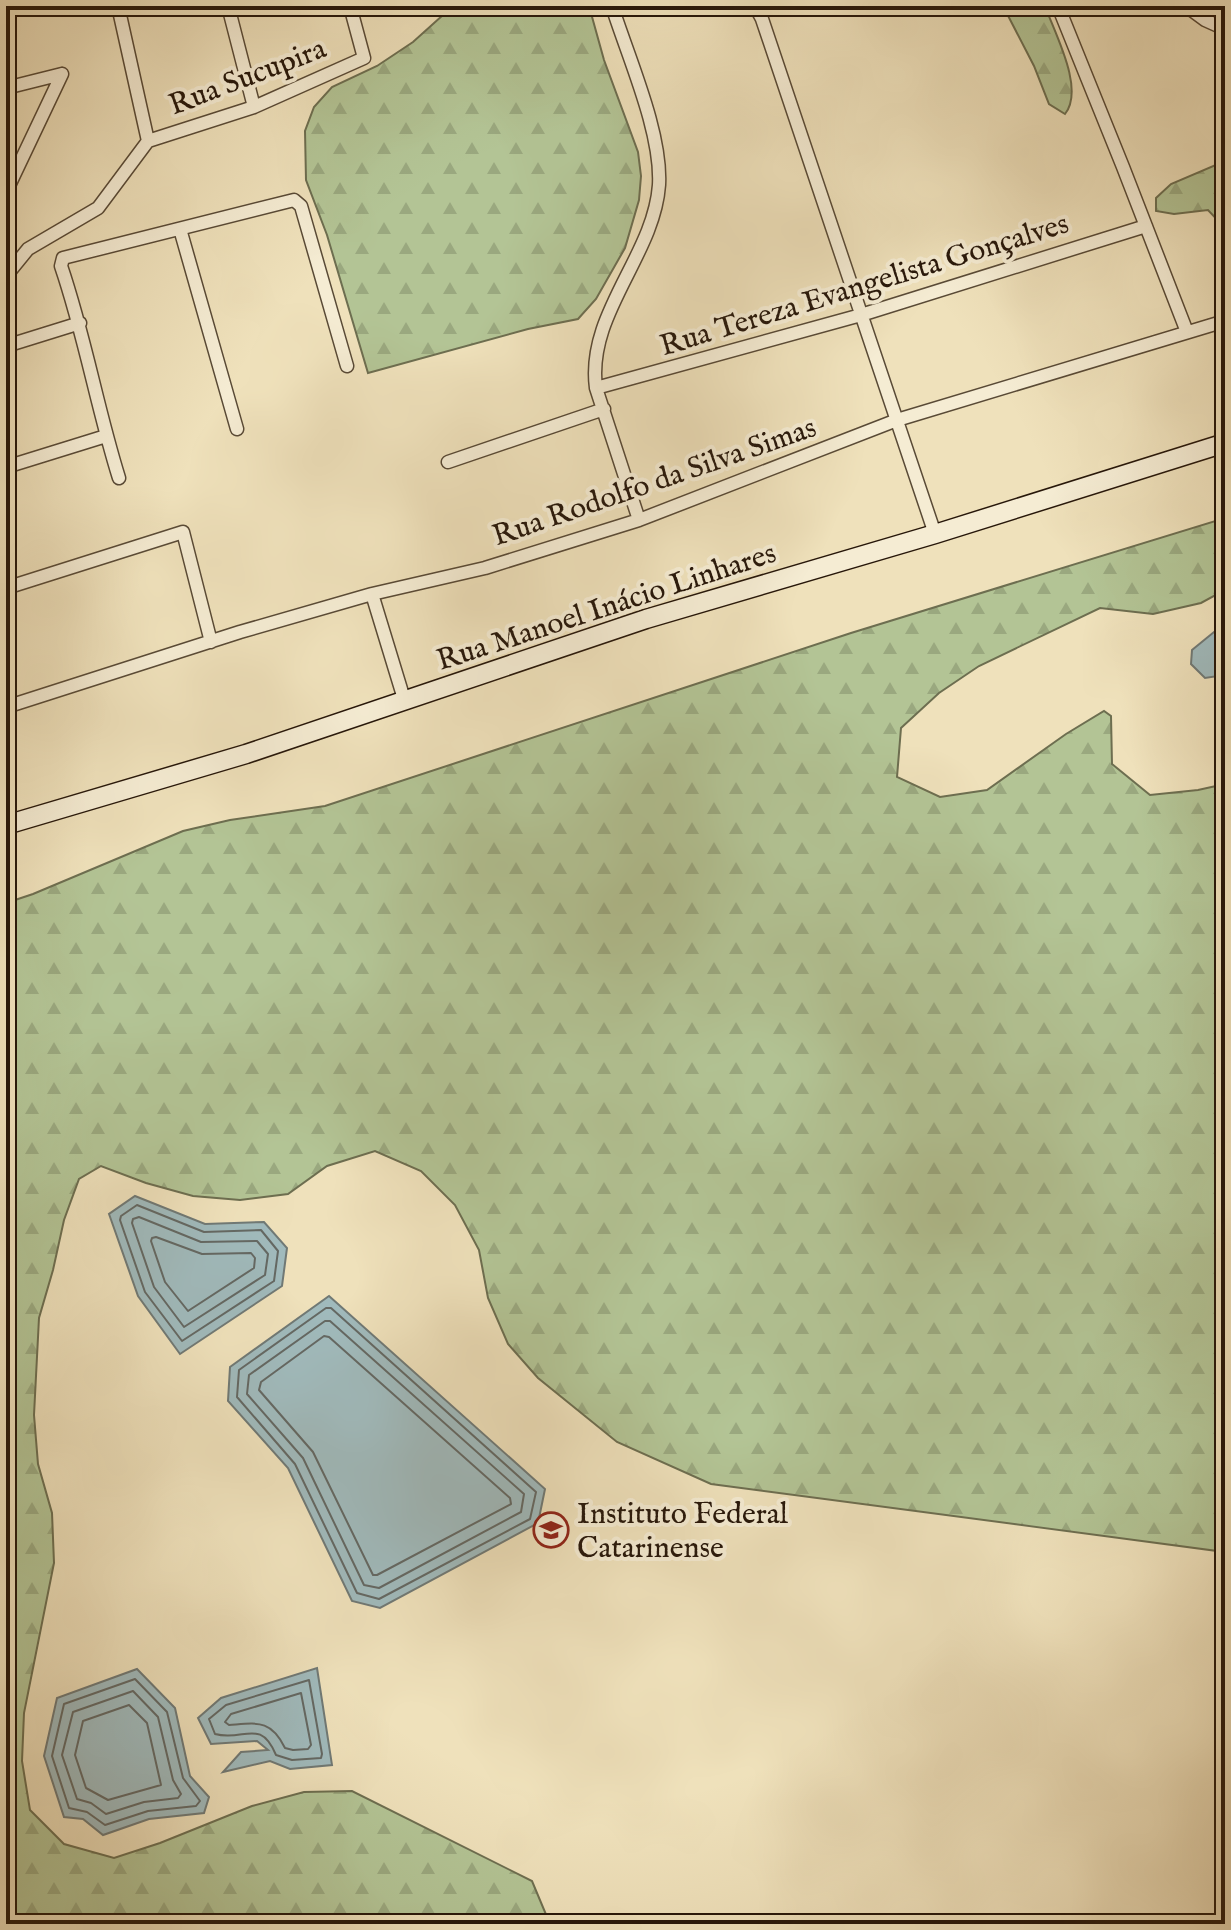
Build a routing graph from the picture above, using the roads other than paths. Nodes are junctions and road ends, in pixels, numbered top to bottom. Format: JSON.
{"nodes":[{"id":1,"x":118,"y":6,"type":"edge"},
{"id":2,"x":228,"y":6,"type":"edge"},
{"id":3,"x":350,"y":6,"type":"edge"},
{"id":4,"x":612,"y":6,"type":"edge"},
{"id":5,"x":755,"y":6,"type":"edge"},
{"id":6,"x":1058,"y":6,"type":"edge"},
{"id":7,"x":1186,"y":6,"type":"edge"},
{"id":8,"x":1225,"y":29,"type":"edge"},
{"id":9,"x":6,"y":88,"type":"edge"},
{"id":10,"x":254,"y":107,"type":"junction"},
{"id":11,"x":148,"y":141,"type":"junction"},
{"id":12,"x":6,"y":192,"type":"edge"},
{"id":13,"x":1146,"y":226,"type":"junction"},
{"id":14,"x":180,"y":229,"type":"junction"},
{"id":15,"x":6,"y":276,"type":"edge"},
{"id":16,"x":861,"y":315,"type":"junction"},
{"id":17,"x":1225,"y":321,"type":"edge"},
{"id":18,"x":80,"y":323,"type":"junction"},
{"id":19,"x":1187,"y":332,"type":"junction"},
{"id":20,"x":6,"y":346,"type":"edge"},
{"id":21,"x":347,"y":366,"type":"dead end"},
{"id":22,"x":596,"y":388,"type":"junction"},
{"id":23,"x":604,"y":409,"type":"junction"},
{"id":24,"x":897,"y":420,"type":"junction"},
{"id":25,"x":237,"y":429,"type":"dead end"},
{"id":26,"x":106,"y":436,"type":"junction"},
{"id":27,"x":1225,"y":443,"type":"edge"},
{"id":28,"x":448,"y":462,"type":"dead end"},
{"id":29,"x":6,"y":467,"type":"edge"},
{"id":30,"x":119,"y":478,"type":"dead end"},
{"id":31,"x":639,"y":520,"type":"junction"},
{"id":32,"x":935,"y":534,"type":"junction"},
{"id":33,"x":6,"y":588,"type":"edge"},
{"id":34,"x":372,"y":594,"type":"junction"},
{"id":35,"x":211,"y":642,"type":"junction"},
{"id":36,"x":404,"y":699,"type":"junction"},
{"id":37,"x":6,"y":707,"type":"edge"},
{"id":38,"x":6,"y":825,"type":"edge"}],
"edges":[{"from":1,"to":11,"type":"street"},
{"from":2,"to":10,"type":"street"},
{"from":3,"to":10,"type":"street","name":"Rua Sucupira"},
{"from":4,"to":22,"type":"street"},
{"from":5,"to":16,"type":"street"},
{"from":6,"to":13,"type":"street"},
{"from":7,"to":8,"type":"street"},
{"from":9,"to":12,"type":"street"},
{"from":10,"to":11,"type":"street","name":"Rua Sucupira"},
{"from":11,"to":15,"type":"street"},
{"from":13,"to":16,"type":"street","name":"Rua Tereza Evangelista Gonçalves"},
{"from":13,"to":19,"type":"street"},
{"from":14,"to":18,"type":"street"},
{"from":14,"to":21,"type":"street"},
{"from":14,"to":25,"type":"street"},
{"from":16,"to":22,"type":"street","name":"Rua Tereza Evangelista Gonçalves"},
{"from":16,"to":24,"type":"street"},
{"from":17,"to":19,"type":"street","name":"Rua Rodolfo da Silva Simas"},
{"from":18,"to":20,"type":"street"},
{"from":18,"to":26,"type":"street"},
{"from":19,"to":24,"type":"street","name":"Rua Rodolfo da Silva Simas"},
{"from":22,"to":23,"type":"street"},
{"from":23,"to":28,"type":"street"},
{"from":23,"to":31,"type":"street"},
{"from":24,"to":31,"type":"street","name":"Rua Rodolfo da Silva Simas"},
{"from":24,"to":32,"type":"street"},
{"from":26,"to":29,"type":"street"},
{"from":26,"to":30,"type":"street"},
{"from":27,"to":32,"type":"main road","name":"Rua Manoel Inácio Linhares"},
{"from":31,"to":34,"type":"street","name":"Rua Rodolfo da Silva Simas"},
{"from":32,"to":36,"type":"main road","name":"Rua Manoel Inácio Linhares"},
{"from":33,"to":35,"type":"street"},
{"from":34,"to":35,"type":"street","name":"Rua Rodolfo da Silva Simas"},
{"from":34,"to":36,"type":"street"},
{"from":35,"to":37,"type":"street","name":"Rua Rodolfo da Silva Simas"},
{"from":36,"to":38,"type":"main road","name":"Rua Manoel Inácio Linhares"}]}
